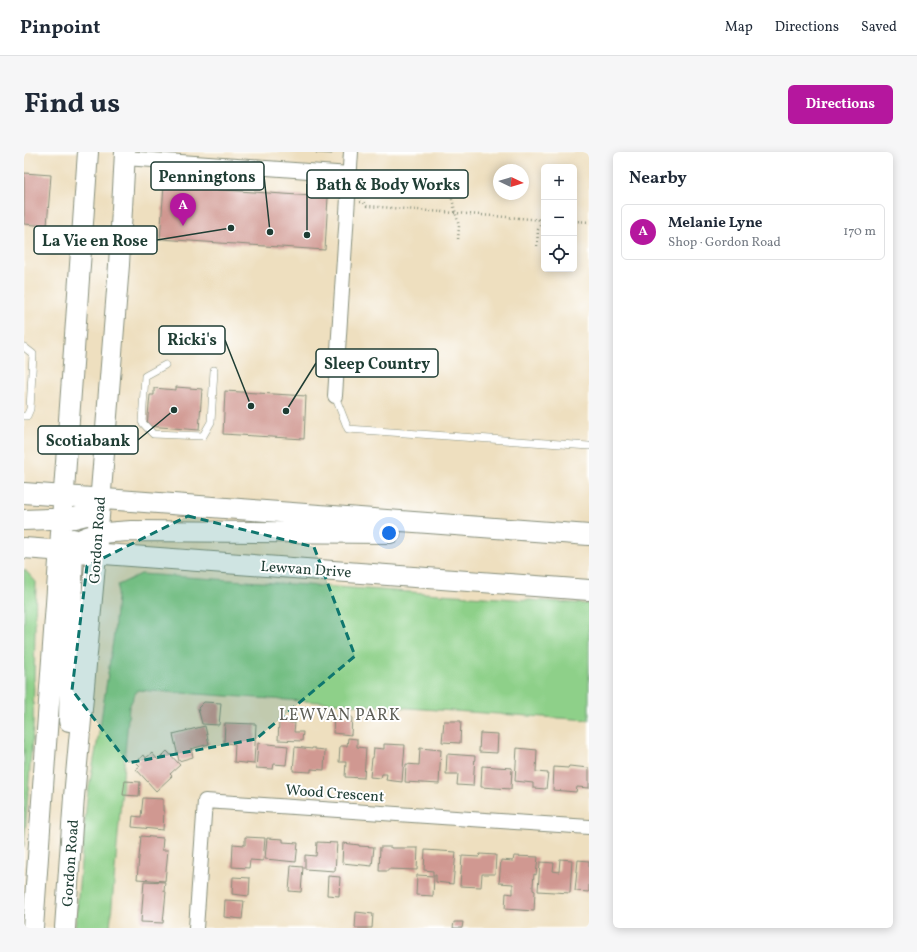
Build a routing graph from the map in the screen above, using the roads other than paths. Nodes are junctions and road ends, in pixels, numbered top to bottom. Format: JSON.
{"nodes":[{"id":1,"x":88,"y":152,"type":"edge"},
{"id":2,"x":351,"y":152,"type":"edge"},
{"id":3,"x":125,"y":155,"type":"edge"},
{"id":4,"x":350,"y":174,"type":"junction"},
{"id":5,"x":24,"y":347,"type":"edge"},
{"id":6,"x":166,"y":365,"type":"dead end"},
{"id":7,"x":214,"y":370,"type":"dead end"},
{"id":8,"x":335,"y":396,"type":"joint"},
{"id":9,"x":24,"y":416,"type":"edge"},
{"id":10,"x":589,"y":446,"type":"edge"},
{"id":11,"x":24,"y":493,"type":"edge"},
{"id":12,"x":63,"y":496,"type":"junction"},
{"id":13,"x":100,"y":499,"type":"junction"},
{"id":14,"x":68,"y":518,"type":"junction"},
{"id":15,"x":24,"y":520,"type":"edge"},
{"id":16,"x":97,"y":534,"type":"junction"},
{"id":17,"x":583,"y":534,"type":"edge"},
{"id":18,"x":24,"y":548,"type":"edge"},
{"id":19,"x":68,"y":549,"type":"junction"},
{"id":20,"x":96,"y":554,"type":"junction"},
{"id":21,"x":589,"y":590,"type":"edge"},
{"id":22,"x":74,"y":797,"type":"junction"},
{"id":23,"x":589,"y":827,"type":"edge"},
{"id":24,"x":33,"y":928,"type":"edge"},
{"id":25,"x":65,"y":928,"type":"edge"},
{"id":26,"x":196,"y":928,"type":"edge"}],
"edges":[{"from":1,"to":12,"type":"main road"},
{"from":2,"to":4,"type":"street"},
{"from":3,"to":4,"type":"street"},
{"from":3,"to":13,"type":"main road","name":"Gordon Road"},
{"from":4,"to":8,"type":"street"},
{"from":5,"to":9,"type":"lane"},
{"from":6,"to":7,"type":"lane"},
{"from":8,"to":10,"type":"lane"},
{"from":11,"to":12,"type":"main road"},
{"from":12,"to":13,"type":"main road"},
{"from":12,"to":14,"type":"main road"},
{"from":13,"to":14,"type":"main road"},
{"from":13,"to":16,"type":"main road","name":"Gordon Road"},
{"from":13,"to":17,"type":"main road"},
{"from":14,"to":15,"type":"main road"},
{"from":14,"to":19,"type":"main road"},
{"from":16,"to":17,"type":"main road"},
{"from":16,"to":19,"type":"main road"},
{"from":16,"to":20,"type":"main road","name":"Gordon Road"},
{"from":18,"to":19,"type":"main road","name":"Lewvan Drive"},
{"from":19,"to":20,"type":"main road","name":"Lewvan Drive"},
{"from":19,"to":22,"type":"main road"},
{"from":19,"to":24,"type":"main road"},
{"from":20,"to":21,"type":"main road","name":"Lewvan Drive"},
{"from":20,"to":22,"type":"main road","name":"Gordon Road"},
{"from":22,"to":25,"type":"main road","name":"Gordon Road"},
{"from":23,"to":26,"type":"street","name":"Wood Crescent"}]}
